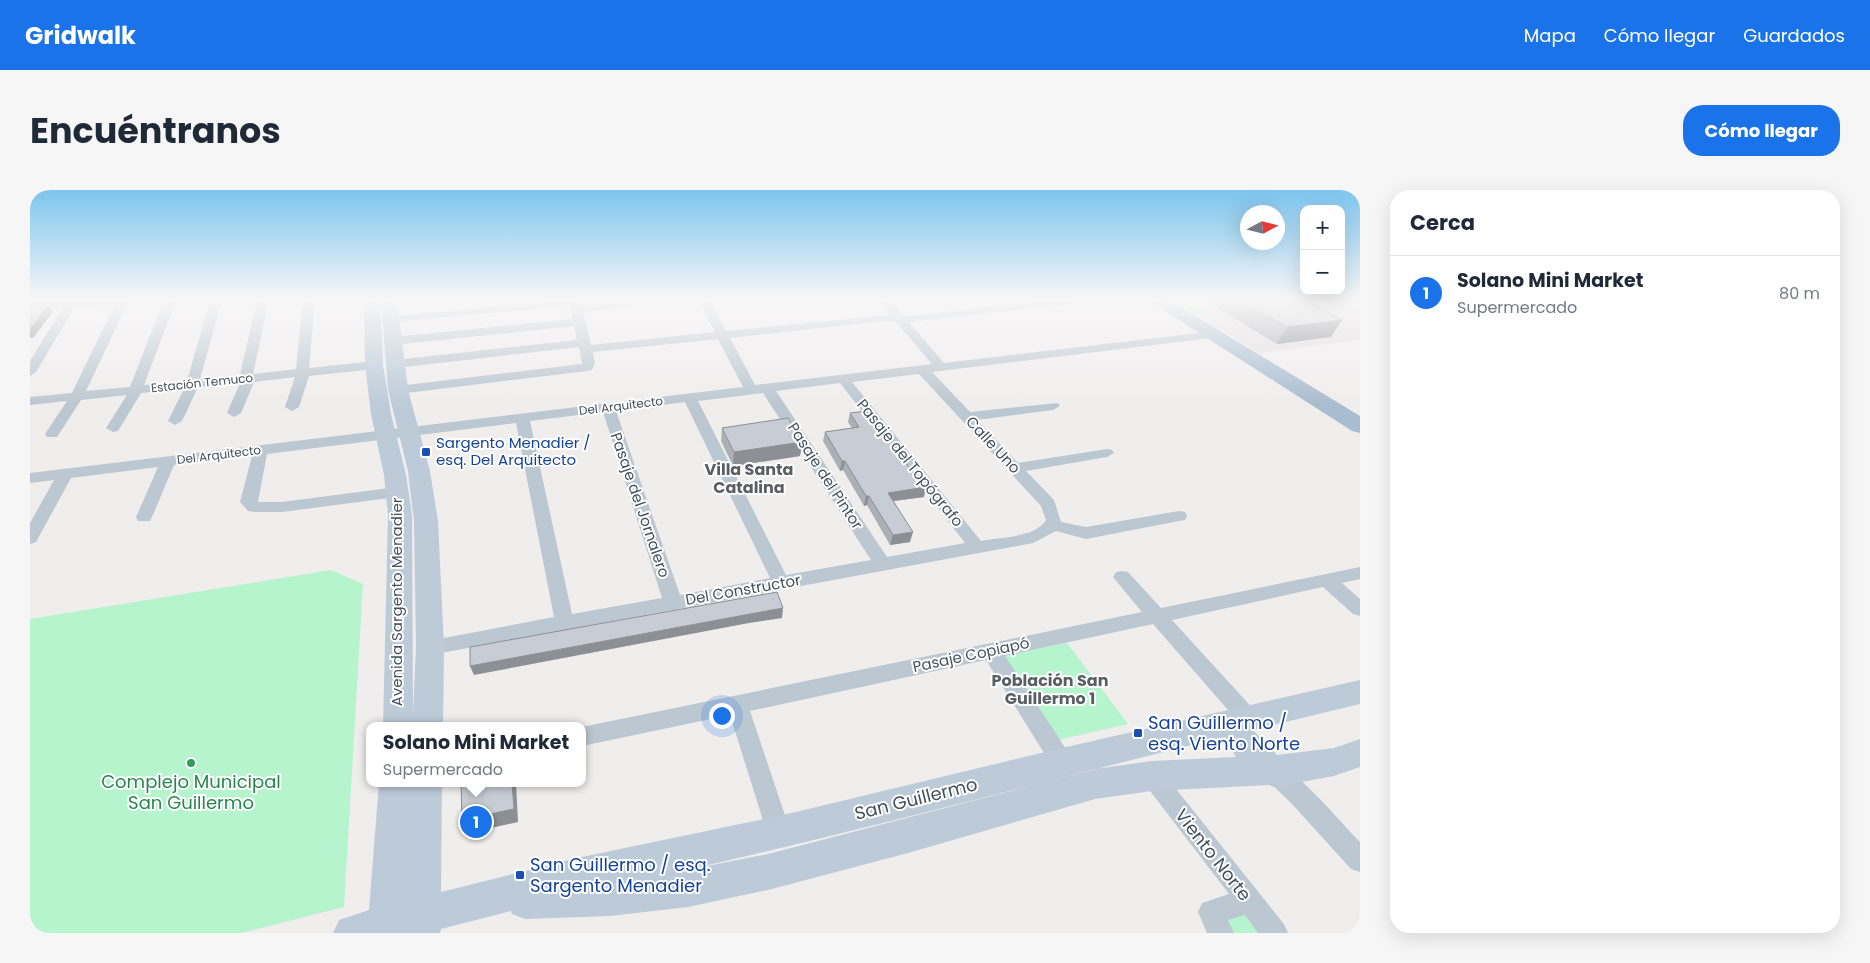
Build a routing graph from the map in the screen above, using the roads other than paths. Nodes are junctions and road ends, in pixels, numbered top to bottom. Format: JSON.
{"nodes":[{"id":1,"x":52,"y":335,"type":"edge"},
{"id":2,"x":106,"y":335,"type":"edge"},
{"id":3,"x":156,"y":335,"type":"edge"},
{"id":4,"x":206,"y":335,"type":"edge"},
{"id":5,"x":256,"y":335,"type":"edge"},
{"id":6,"x":306,"y":335,"type":"edge"},
{"id":7,"x":379,"y":335,"type":"edge"},
{"id":8,"x":392,"y":335,"type":"edge"},
{"id":9,"x":455,"y":335,"type":"edge"},
{"id":10,"x":582,"y":335,"type":"edge"},
{"id":11,"x":722,"y":335,"type":"junction"},
{"id":12,"x":725,"y":335,"type":"edge"},
{"id":13,"x":913,"y":335,"type":"edge"},
{"id":14,"x":1206,"y":335,"type":"edge"},
{"id":15,"x":1213,"y":335,"type":"edge"},
{"id":16,"x":393,"y":341,"type":"junction"},
{"id":17,"x":585,"y":346,"type":"junction"},
{"id":18,"x":385,"y":365,"type":"junction"},
{"id":19,"x":940,"y":367,"type":"junction"},
{"id":20,"x":922,"y":369,"type":"junction"},
{"id":21,"x":30,"y":372,"type":"edge"},
{"id":22,"x":302,"y":373,"type":"junction"},
{"id":23,"x":247,"y":378,"type":"junction"},
{"id":24,"x":843,"y":378,"type":"junction"},
{"id":25,"x":192,"y":384,"type":"junction"},
{"id":26,"x":767,"y":388,"type":"junction"},
{"id":27,"x":134,"y":390,"type":"junction"},
{"id":28,"x":398,"y":390,"type":"junction"},
{"id":29,"x":751,"y":390,"type":"junction"},
{"id":30,"x":78,"y":396,"type":"junction"},
{"id":31,"x":689,"y":397,"type":"junction"},
{"id":32,"x":30,"y":401,"type":"edge"},
{"id":33,"x":1053,"y":406,"type":"dead end"},
{"id":34,"x":292,"y":407,"type":"dead end"},
{"id":35,"x":608,"y":407,"type":"junction"},
{"id":36,"x":234,"y":413,"type":"dead end"},
{"id":37,"x":967,"y":417,"type":"junction"},
{"id":38,"x":522,"y":418,"type":"junction"},
{"id":39,"x":175,"y":421,"type":"dead end"},
{"id":40,"x":1360,"y":426,"type":"edge"},
{"id":41,"x":113,"y":428,"type":"dead end"},
{"id":42,"x":397,"y":433,"type":"junction"},
{"id":43,"x":52,"y":434,"type":"dead end"},
{"id":44,"x":261,"y":449,"type":"junction"},
{"id":45,"x":1107,"y":453,"type":"dead end"},
{"id":46,"x":168,"y":461,"type":"junction"},
{"id":47,"x":1014,"y":468,"type":"junction"},
{"id":48,"x":66,"y":473,"type":"junction"},
{"id":49,"x":30,"y":478,"type":"edge"},
{"id":50,"x":397,"y":492,"type":"junction"},
{"id":51,"x":1179,"y":516,"type":"dead end"},
{"id":52,"x":144,"y":517,"type":"dead end"},
{"id":53,"x":1052,"y":525,"type":"junction"},
{"id":54,"x":30,"y":538,"type":"edge"},
{"id":55,"x":977,"y":547,"type":"junction"},
{"id":56,"x":882,"y":564,"type":"junction"},
{"id":57,"x":1360,"y":573,"type":"edge"},
{"id":58,"x":1122,"y":577,"type":"dead end"},
{"id":59,"x":1326,"y":580,"type":"junction"},
{"id":60,"x":781,"y":583,"type":"junction"},
{"id":61,"x":673,"y":602,"type":"junction"},
{"id":62,"x":1360,"y":609,"type":"edge"},
{"id":63,"x":1158,"y":616,"type":"junction"},
{"id":64,"x":564,"y":622,"type":"junction"},
{"id":65,"x":430,"y":647,"type":"junction"},
{"id":66,"x":991,"y":651,"type":"junction"},
{"id":67,"x":1360,"y":692,"type":"edge"},
{"id":68,"x":737,"y":704,"type":"junction"},
{"id":69,"x":1243,"y":721,"type":"junction"},
{"id":70,"x":398,"y":722,"type":"edge"},
{"id":71,"x":428,"y":722,"type":"edge"},
{"id":72,"x":586,"y":736,"type":"edge"},
{"id":73,"x":1360,"y":754,"type":"edge"},
{"id":74,"x":1062,"y":762,"type":"junction"},
{"id":75,"x":1274,"y":772,"type":"junction"},
{"id":76,"x":1152,"y":776,"type":"junction"},
{"id":77,"x":395,"y":787,"type":"edge"},
{"id":78,"x":426,"y":787,"type":"edge"},
{"id":79,"x":779,"y":833,"type":"junction"},
{"id":80,"x":1360,"y":860,"type":"edge"},
{"id":81,"x":1248,"y":901,"type":"junction"},
{"id":82,"x":473,"y":904,"type":"junction"},
{"id":83,"x":422,"y":925,"type":"edge"},
{"id":84,"x":387,"y":929,"type":"edge"},
{"id":85,"x":352,"y":933,"type":"edge"},
{"id":86,"x":1221,"y":933,"type":"edge"},
{"id":87,"x":1276,"y":933,"type":"edge"}],
"edges":[{"from":1,"to":21,"type":"street"},
{"from":2,"to":30,"type":"street"},
{"from":3,"to":27,"type":"street"},
{"from":4,"to":25,"type":"street"},
{"from":5,"to":23,"type":"street"},
{"from":6,"to":22,"type":"street"},
{"from":7,"to":18,"type":"street","name":"Avenida Sargento Menadier"},
{"from":8,"to":16,"type":"street","name":"Avenida Sargento Menadier"},
{"from":9,"to":16,"type":"street"},
{"from":10,"to":17,"type":"street"},
{"from":11,"to":12,"type":"street","name":"Estación Temuco"},
{"from":11,"to":17,"type":"street","name":"Estación Temuco"},
{"from":11,"to":29,"type":"street"},
{"from":13,"to":19,"type":"street"},
{"from":14,"to":19,"type":"street","name":"Del Arquitecto"},
{"from":15,"to":40,"type":"main road"},
{"from":16,"to":18,"type":"street","name":"Avenida Sargento Menadier"},
{"from":17,"to":18,"type":"street","name":"Estación Temuco"},
{"from":17,"to":28,"type":"street"},
{"from":18,"to":22,"type":"street","name":"Estación Temuco"},
{"from":18,"to":28,"type":"street","name":"Avenida Sargento Menadier"},
{"from":18,"to":42,"type":"street","name":"Avenida Sargento Menadier"},
{"from":19,"to":20,"type":"street","name":"Del Arquitecto"},
{"from":20,"to":24,"type":"street","name":"Del Arquitecto"},
{"from":20,"to":37,"type":"street","name":"Calle Uno"},
{"from":22,"to":23,"type":"street","name":"Estación Temuco"},
{"from":22,"to":34,"type":"street"},
{"from":23,"to":25,"type":"street","name":"Estación Temuco"},
{"from":23,"to":36,"type":"street"},
{"from":24,"to":26,"type":"street","name":"Del Arquitecto"},
{"from":24,"to":55,"type":"street","name":"Pasaje del Topógrafo"},
{"from":25,"to":27,"type":"street","name":"Estación Temuco"},
{"from":25,"to":39,"type":"street"},
{"from":26,"to":29,"type":"street","name":"Del Arquitecto"},
{"from":26,"to":56,"type":"street","name":"Pasaje del Pintor"},
{"from":27,"to":30,"type":"street","name":"Estación Temuco"},
{"from":27,"to":41,"type":"street"},
{"from":28,"to":42,"type":"street","name":"Avenida Sargento Menadier"},
{"from":29,"to":31,"type":"street","name":"Del Arquitecto"},
{"from":30,"to":32,"type":"street","name":"Estación Temuco"},
{"from":30,"to":43,"type":"street"},
{"from":31,"to":35,"type":"street","name":"Del Arquitecto"},
{"from":31,"to":60,"type":"street"},
{"from":33,"to":37,"type":"street"},
{"from":35,"to":38,"type":"street","name":"Del Arquitecto"},
{"from":35,"to":61,"type":"street","name":"Pasaje del Jornalero"},
{"from":37,"to":47,"type":"street","name":"Calle Uno"},
{"from":38,"to":42,"type":"street","name":"Del Arquitecto"},
{"from":38,"to":64,"type":"street"},
{"from":42,"to":44,"type":"street","name":"Del Arquitecto"},
{"from":42,"to":50,"type":"street","name":"Avenida Sargento Menadier"},
{"from":42,"to":65,"type":"street","name":"Avenida Sargento Menadier"},
{"from":44,"to":46,"type":"street","name":"Del Arquitecto"},
{"from":44,"to":50,"type":"street"},
{"from":45,"to":47,"type":"street"},
{"from":46,"to":48,"type":"street","name":"Del Arquitecto"},
{"from":46,"to":52,"type":"street"},
{"from":47,"to":53,"type":"street","name":"Calle Uno"},
{"from":48,"to":49,"type":"street","name":"Del Arquitecto"},
{"from":48,"to":54,"type":"street"},
{"from":50,"to":70,"type":"street","name":"Avenida Sargento Menadier"},
{"from":51,"to":53,"type":"street"},
{"from":53,"to":55,"type":"street","name":"Del Constructor"},
{"from":55,"to":56,"type":"street","name":"Del Constructor"},
{"from":56,"to":60,"type":"street","name":"Del Constructor"},
{"from":57,"to":59,"type":"street","name":"Pasaje Copiapó"},
{"from":58,"to":63,"type":"street"},
{"from":59,"to":62,"type":"street"},
{"from":59,"to":63,"type":"street","name":"Pasaje Copiapó"},
{"from":60,"to":61,"type":"street","name":"Del Constructor"},
{"from":61,"to":64,"type":"street","name":"Del Constructor"},
{"from":63,"to":66,"type":"street","name":"Pasaje Copiapó"},
{"from":63,"to":69,"type":"street"},
{"from":64,"to":65,"type":"street","name":"Del Constructor"},
{"from":65,"to":71,"type":"street","name":"Avenida Sargento Menadier"},
{"from":66,"to":68,"type":"street","name":"Pasaje Copiapó"},
{"from":66,"to":74,"type":"street"},
{"from":67,"to":69,"type":"street","name":"San Guillermo"},
{"from":68,"to":72,"type":"street","name":"Pasaje Copiapó"},
{"from":68,"to":79,"type":"street"},
{"from":69,"to":74,"type":"street","name":"San Guillermo"},
{"from":69,"to":75,"type":"street"},
{"from":73,"to":75,"type":"street","name":"San Guillermo"},
{"from":74,"to":79,"type":"street","name":"San Guillermo"},
{"from":75,"to":76,"type":"street","name":"San Guillermo"},
{"from":75,"to":80,"type":"street"},
{"from":76,"to":81,"type":"street","name":"Viento Norte"},
{"from":76,"to":82,"type":"street","name":"San Guillermo"},
{"from":77,"to":84,"type":"street"},
{"from":78,"to":83,"type":"street"},
{"from":79,"to":82,"type":"street","name":"San Guillermo"},
{"from":81,"to":86,"type":"street"},
{"from":81,"to":87,"type":"street","name":"Viento Norte"},
{"from":82,"to":83,"type":"street","name":"San Guillermo"},
{"from":83,"to":84,"type":"street","name":"San Guillermo"},
{"from":84,"to":85,"type":"street","name":"San Guillermo"}]}
